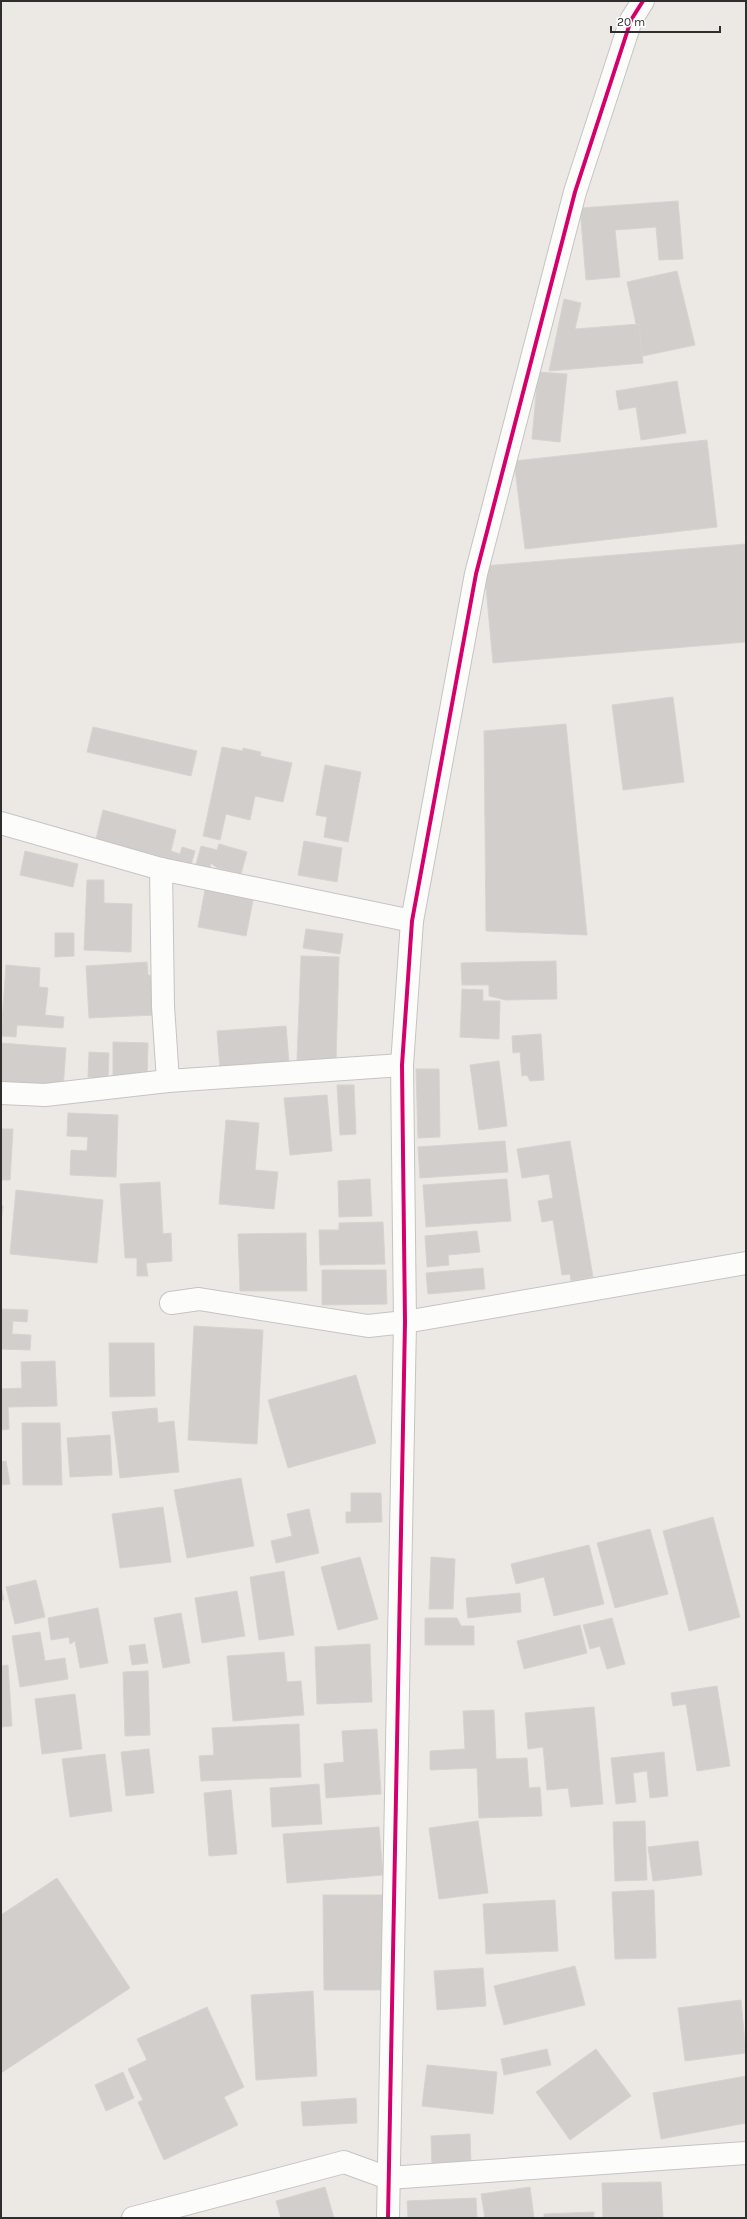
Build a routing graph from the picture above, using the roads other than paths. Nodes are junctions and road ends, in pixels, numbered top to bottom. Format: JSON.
{"nodes":[{"id":1,"x":643,"y":1,"type":"edge"},
{"id":2,"x":1,"y":823,"type":"edge"},
{"id":3,"x":161,"y":870,"type":"junction"},
{"id":4,"x":412,"y":921,"type":"junction"},
{"id":5,"x":402,"y":1065,"type":"junction"},
{"id":6,"x":168,"y":1081,"type":"junction"},
{"id":7,"x":1,"y":1093,"type":"edge"},
{"id":8,"x":746,"y":1263,"type":"edge"},
{"id":9,"x":171,"y":1303,"type":"dead end"},
{"id":10,"x":404,"y":1322,"type":"junction"},
{"id":11,"x":746,"y":2152,"type":"edge"},
{"id":12,"x":388,"y":2178,"type":"junction"},
{"id":13,"x":132,"y":2218,"type":"edge"},
{"id":14,"x":388,"y":2218,"type":"edge"}],
"edges":[{"from":1,"to":4,"type":"street"},
{"from":2,"to":3,"type":"street"},
{"from":3,"to":4,"type":"street"},
{"from":3,"to":6,"type":"street"},
{"from":4,"to":5,"type":"street"},
{"from":5,"to":6,"type":"street"},
{"from":5,"to":10,"type":"street"},
{"from":6,"to":7,"type":"street"},
{"from":8,"to":10,"type":"street"},
{"from":9,"to":10,"type":"street"},
{"from":10,"to":12,"type":"street"},
{"from":11,"to":12,"type":"street"},
{"from":12,"to":13,"type":"street"},
{"from":12,"to":14,"type":"street"}]}
